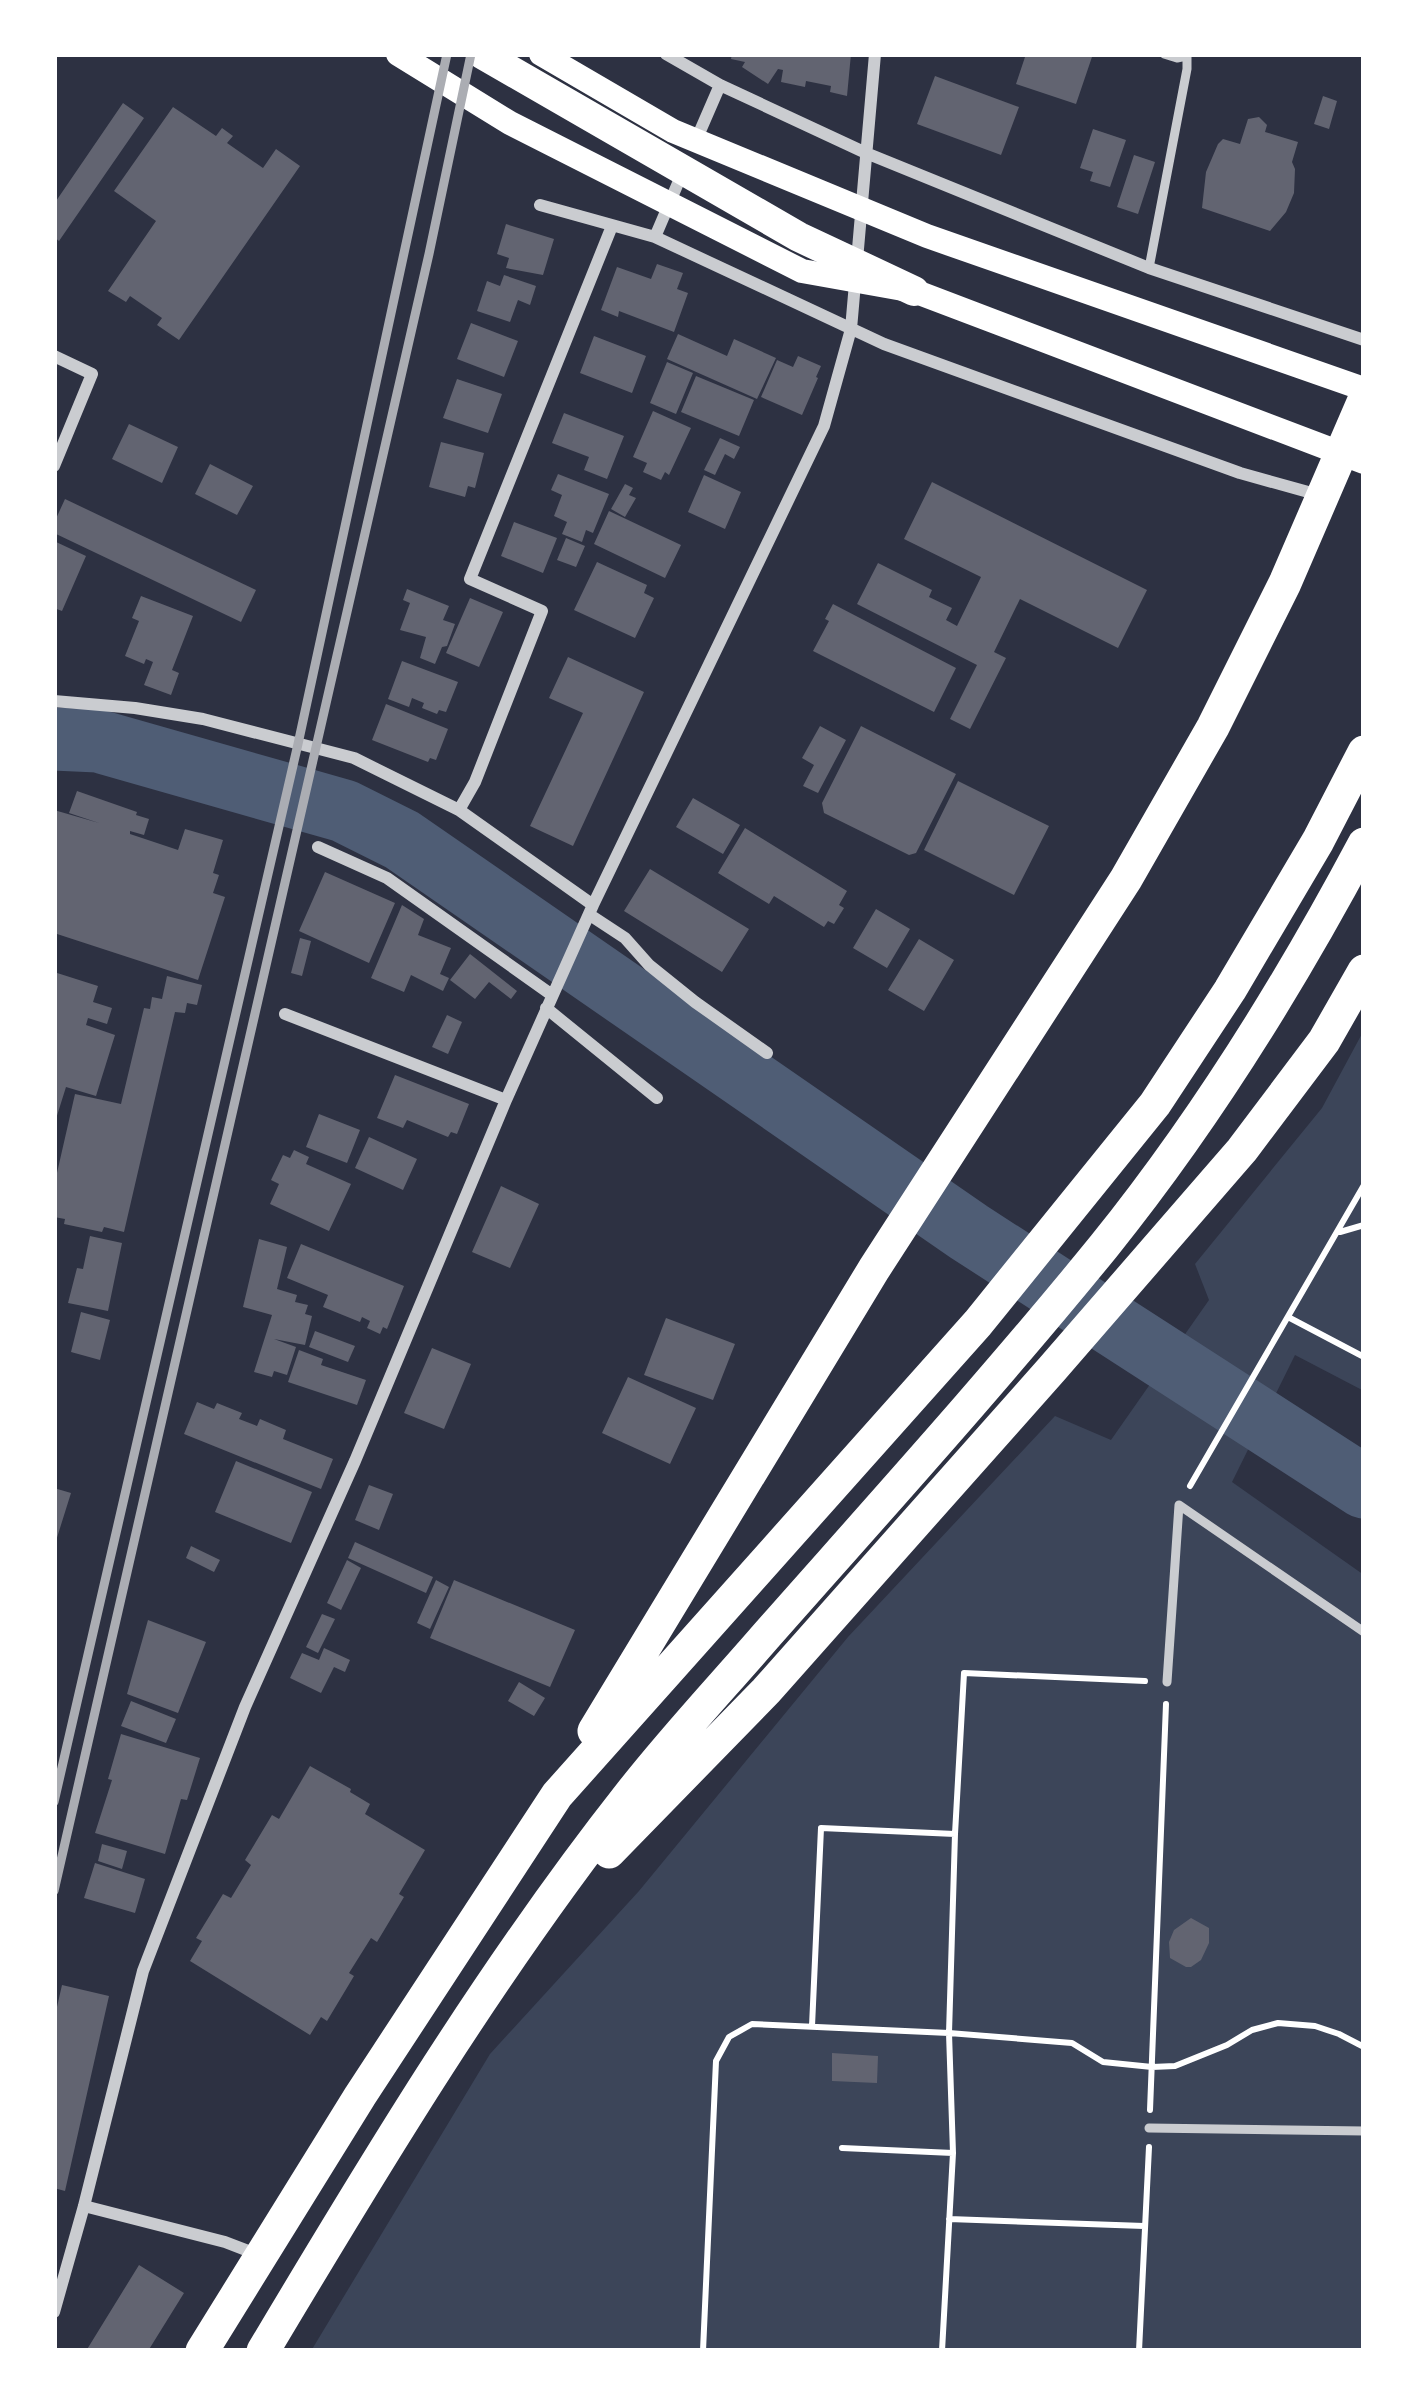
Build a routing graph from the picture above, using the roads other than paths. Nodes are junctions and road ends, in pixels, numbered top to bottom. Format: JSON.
{"nodes":[{"id":1,"x":398,"y":54,"type":"edge"},
{"id":2,"x":482,"y":54,"type":"edge"},
{"id":3,"x":541,"y":54,"type":"edge"},
{"id":4,"x":666,"y":54,"type":"edge"},
{"id":5,"x":874,"y":54,"type":"edge"},
{"id":6,"x":1164,"y":54,"type":"edge"},
{"id":7,"x":1186,"y":55,"type":"edge"},
{"id":8,"x":720,"y":85,"type":"junction"},
{"id":9,"x":866,"y":153,"type":"junction"},
{"id":10,"x":540,"y":206,"type":"dead end"},
{"id":11,"x":612,"y":226,"type":"junction"},
{"id":12,"x":655,"y":238,"type":"junction"},
{"id":13,"x":1149,"y":268,"type":"junction"},
{"id":14,"x":914,"y":291,"type":"junction"},
{"id":15,"x":851,"y":329,"type":"junction"},
{"id":16,"x":1364,"y":340,"type":"edge"},
{"id":17,"x":54,"y":356,"type":"edge"},
{"id":18,"x":1364,"y":389,"type":"edge"},
{"id":19,"x":1364,"y":400,"type":"edge"},
{"id":20,"x":1353,"y":458,"type":"edge"},
{"id":21,"x":54,"y":466,"type":"edge"},
{"id":22,"x":1323,"y":496,"type":"junction"},
{"id":23,"x":54,"y":701,"type":"edge"},
{"id":24,"x":1364,"y":752,"type":"edge"},
{"id":25,"x":459,"y":810,"type":"junction"},
{"id":26,"x":1364,"y":844,"type":"edge"},
{"id":27,"x":318,"y":847,"type":"dead end"},
{"id":28,"x":589,"y":915,"type":"junction"},
{"id":29,"x":1364,"y":971,"type":"edge"},
{"id":30,"x":549,"y":1002,"type":"junction"},
{"id":31,"x":285,"y":1014,"type":"dead end"},
{"id":32,"x":766,"y":1053,"type":"dead end"},
{"id":33,"x":657,"y":1098,"type":"dead end"},
{"id":34,"x":506,"y":1100,"type":"junction"},
{"id":35,"x":1364,"y":1632,"type":"edge"},
{"id":36,"x":1167,"y":1682,"type":"road end"},
{"id":37,"x":556,"y":1795,"type":"junction"},
{"id":38,"x":463,"y":2028,"type":"junction"},
{"id":39,"x":1149,"y":2128,"type":"road end"},
{"id":40,"x":1364,"y":2131,"type":"edge"},
{"id":41,"x":84,"y":2206,"type":"junction"},
{"id":42,"x":261,"y":2256,"type":"junction"},
{"id":43,"x":54,"y":2312,"type":"edge"},
{"id":44,"x":202,"y":2351,"type":"edge"},
{"id":45,"x":263,"y":2351,"type":"edge"}],
"edges":[{"from":1,"to":14,"type":"main road"},
{"from":2,"to":14,"type":"main road"},
{"from":3,"to":18,"type":"main road"},
{"from":4,"to":8,"type":"street"},
{"from":5,"to":9,"type":"street"},
{"from":6,"to":7,"type":"lane"},
{"from":7,"to":13,"type":"lane"},
{"from":8,"to":9,"type":"street"},
{"from":8,"to":12,"type":"street"},
{"from":9,"to":13,"type":"street"},
{"from":9,"to":15,"type":"street"},
{"from":10,"to":11,"type":"street"},
{"from":11,"to":12,"type":"street"},
{"from":11,"to":25,"type":"street"},
{"from":12,"to":15,"type":"street"},
{"from":13,"to":16,"type":"street"},
{"from":14,"to":20,"type":"main road"},
{"from":15,"to":22,"type":"street"},
{"from":15,"to":28,"type":"street"},
{"from":17,"to":21,"type":"street"},
{"from":19,"to":20,"type":"highway"},
{"from":20,"to":22,"type":"highway"},
{"from":22,"to":37,"type":"highway"},
{"from":23,"to":25,"type":"street"},
{"from":24,"to":37,"type":"highway"},
{"from":25,"to":28,"type":"street"},
{"from":26,"to":38,"type":"highway"},
{"from":27,"to":30,"type":"street"},
{"from":28,"to":30,"type":"street"},
{"from":28,"to":32,"type":"street"},
{"from":29,"to":38,"type":"highway"},
{"from":30,"to":33,"type":"street"},
{"from":30,"to":34,"type":"street"},
{"from":31,"to":34,"type":"street"},
{"from":34,"to":41,"type":"street"},
{"from":35,"to":36,"type":"lane"},
{"from":37,"to":42,"type":"highway"},
{"from":38,"to":45,"type":"highway"},
{"from":39,"to":40,"type":"lane"},
{"from":41,"to":42,"type":"street"},
{"from":41,"to":43,"type":"street"},
{"from":42,"to":44,"type":"highway"}]}
